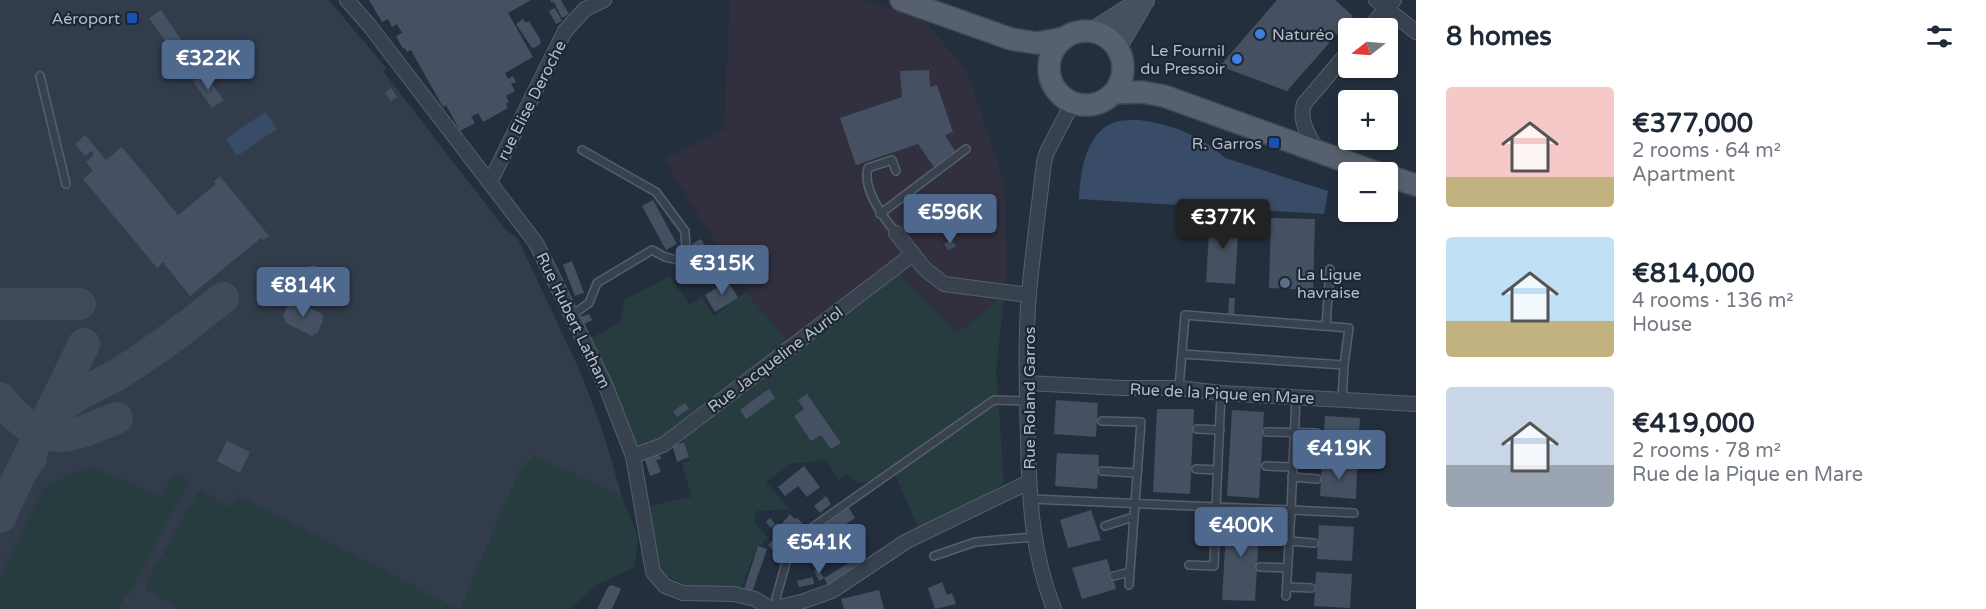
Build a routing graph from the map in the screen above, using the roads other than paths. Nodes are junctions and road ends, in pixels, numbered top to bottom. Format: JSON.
{"nodes":[{"id":1,"x":347,"y":0,"type":"edge"},
{"id":2,"x":604,"y":0,"type":"edge"},
{"id":3,"x":900,"y":0,"type":"edge"},
{"id":4,"x":1144,"y":0,"type":"edge"},
{"id":5,"x":1386,"y":3,"type":"edge"},
{"id":6,"x":1376,"y":18,"type":"edge"},
{"id":7,"x":1094,"y":32,"type":"junction"},
{"id":8,"x":1416,"y":32,"type":"edge"},
{"id":9,"x":1064,"y":38,"type":"junction"},
{"id":10,"x":1011,"y":39,"type":"junction"},
{"id":11,"x":1120,"y":56,"type":"junction"},
{"id":12,"x":1338,"y":64,"type":"edge"},
{"id":13,"x":1049,"y":66,"type":"junction"},
{"id":14,"x":40,"y":76,"type":"dead end"},
{"id":15,"x":1114,"y":93,"type":"junction"},
{"id":16,"x":1164,"y":96,"type":"junction"},
{"id":17,"x":1073,"y":102,"type":"junction"},
{"id":18,"x":966,"y":149,"type":"dead end"},
{"id":19,"x":582,"y":150,"type":"dead end"},
{"id":20,"x":1318,"y":152,"type":"junction"},
{"id":21,"x":1346,"y":162,"type":"edge"},
{"id":22,"x":896,"y":171,"type":"dead end"},
{"id":23,"x":1398,"y":179,"type":"edge"},
{"id":24,"x":489,"y":182,"type":"junction"},
{"id":25,"x":66,"y":184,"type":"dead end"},
{"id":26,"x":1416,"y":185,"type":"edge"},
{"id":27,"x":880,"y":214,"type":"junction"},
{"id":28,"x":896,"y":233,"type":"joint"},
{"id":29,"x":913,"y":254,"type":"junction"},
{"id":30,"x":1330,"y":269,"type":"dead end"},
{"id":31,"x":1029,"y":296,"type":"junction"},
{"id":32,"x":572,"y":315,"type":"junction"},
{"id":33,"x":1326,"y":326,"type":"junction"},
{"id":34,"x":1182,"y":354,"type":"junction"},
{"id":35,"x":1344,"y":365,"type":"junction"},
{"id":36,"x":1027,"y":383,"type":"junction"},
{"id":37,"x":1179,"y":388,"type":"junction"},
{"id":38,"x":1221,"y":393,"type":"junction"},
{"id":39,"x":1296,"y":397,"type":"junction"},
{"id":40,"x":1342,"y":399,"type":"junction"},
{"id":41,"x":1027,"y":401,"type":"junction"},
{"id":42,"x":1416,"y":404,"type":"edge"},
{"id":43,"x":1102,"y":421,"type":"dead end"},
{"id":44,"x":1197,"y":429,"type":"dead end"},
{"id":45,"x":1220,"y":430,"type":"junction"},
{"id":46,"x":1267,"y":432,"type":"dead end"},
{"id":47,"x":1294,"y":433,"type":"junction"},
{"id":48,"x":1317,"y":434,"type":"dead end"},
{"id":49,"x":633,"y":456,"type":"junction"},
{"id":50,"x":1266,"y":466,"type":"dead end"},
{"id":51,"x":1293,"y":467,"type":"junction"},
{"id":52,"x":1196,"y":470,"type":"dead end"},
{"id":53,"x":1218,"y":470,"type":"junction"},
{"id":54,"x":1102,"y":471,"type":"dead end"},
{"id":55,"x":1136,"y":473,"type":"junction"},
{"id":56,"x":1292,"y":477,"type":"junction"},
{"id":57,"x":1317,"y":479,"type":"dead end"},
{"id":58,"x":1029,"y":482,"type":"junction"},
{"id":59,"x":1031,"y":499,"type":"junction"},
{"id":60,"x":1134,"y":503,"type":"junction"},
{"id":61,"x":1216,"y":507,"type":"junction"},
{"id":62,"x":1291,"y":510,"type":"junction"},
{"id":63,"x":1354,"y":513,"type":"dead end"},
{"id":64,"x":1133,"y":517,"type":"junction"},
{"id":65,"x":1105,"y":526,"type":"dead end"},
{"id":66,"x":1263,"y":534,"type":"dead end"},
{"id":67,"x":1033,"y":537,"type":"junction"},
{"id":68,"x":1289,"y":538,"type":"junction"},
{"id":69,"x":1314,"y":543,"type":"dead end"},
{"id":70,"x":934,"y":556,"type":"dead end"},
{"id":71,"x":1189,"y":565,"type":"dead end"},
{"id":72,"x":1260,"y":567,"type":"dead end"},
{"id":73,"x":1287,"y":568,"type":"junction"},
{"id":74,"x":1130,"y":572,"type":"junction"},
{"id":75,"x":1114,"y":576,"type":"dead end"},
{"id":76,"x":1129,"y":585,"type":"dead end"},
{"id":77,"x":1287,"y":587,"type":"junction"},
{"id":78,"x":1311,"y":588,"type":"dead end"},
{"id":79,"x":1286,"y":596,"type":"dead end"},
{"id":80,"x":772,"y":608,"type":"edge"},
{"id":81,"x":1054,"y":609,"type":"edge"}],
"edges":[{"from":1,"to":24,"type":"street","name":"Rue Hubert Latham"},
{"from":2,"to":24,"type":"street","name":"rue Elise Deroche"},
{"from":3,"to":10,"type":"main road"},
{"from":4,"to":7,"type":"main road"},
{"from":4,"to":11,"type":"main road"},
{"from":5,"to":6,"type":"street"},
{"from":5,"to":8,"type":"street"},
{"from":7,"to":9,"type":"main road"},
{"from":7,"to":11,"type":"main road"},
{"from":9,"to":10,"type":"main road"},
{"from":9,"to":13,"type":"main road"},
{"from":10,"to":13,"type":"main road"},
{"from":11,"to":15,"type":"main road"},
{"from":11,"to":16,"type":"main road"},
{"from":12,"to":20,"type":"street"},
{"from":13,"to":17,"type":"main road"},
{"from":14,"to":25,"type":"lane"},
{"from":15,"to":16,"type":"main road"},
{"from":15,"to":17,"type":"main road"},
{"from":16,"to":20,"type":"main road"},
{"from":17,"to":31,"type":"street","name":"Rue Roland Garros"},
{"from":18,"to":27,"type":"lane"},
{"from":19,"to":32,"type":"lane"},
{"from":20,"to":21,"type":"main road"},
{"from":22,"to":27,"type":"lane"},
{"from":23,"to":26,"type":"main road"},
{"from":24,"to":32,"type":"street","name":"Rue Hubert Latham"},
{"from":27,"to":28,"type":"lane"},
{"from":28,"to":29,"type":"street"},
{"from":29,"to":31,"type":"street"},
{"from":29,"to":49,"type":"street","name":"Rue Jacqueline Auriol"},
{"from":30,"to":33,"type":"lane"},
{"from":31,"to":36,"type":"street","name":"Rue Roland Garros"},
{"from":32,"to":49,"type":"street","name":"Rue Hubert Latham"},
{"from":33,"to":34,"type":"lane"},
{"from":33,"to":35,"type":"lane"},
{"from":34,"to":35,"type":"lane"},
{"from":34,"to":37,"type":"lane"},
{"from":35,"to":40,"type":"lane"},
{"from":36,"to":37,"type":"street","name":"Rue de la Pique en Mare"},
{"from":36,"to":41,"type":"street","name":"Rue Roland Garros"},
{"from":37,"to":38,"type":"street","name":"Rue de la Pique en Mare"},
{"from":38,"to":39,"type":"street","name":"Rue de la Pique en Mare"},
{"from":38,"to":45,"type":"lane"},
{"from":39,"to":40,"type":"street","name":"Rue de la Pique en Mare"},
{"from":39,"to":47,"type":"lane"},
{"from":40,"to":42,"type":"street","name":"Rue de la Pique en Mare"},
{"from":41,"to":58,"type":"street","name":"Rue Roland Garros"},
{"from":41,"to":80,"type":"lane"},
{"from":43,"to":55,"type":"lane"},
{"from":44,"to":45,"type":"lane"},
{"from":45,"to":53,"type":"lane"},
{"from":46,"to":47,"type":"lane"},
{"from":47,"to":48,"type":"lane"},
{"from":47,"to":51,"type":"lane"},
{"from":49,"to":80,"type":"street","name":"Rue Hubert Latham"},
{"from":50,"to":51,"type":"lane"},
{"from":51,"to":56,"type":"lane"},
{"from":52,"to":53,"type":"lane"},
{"from":53,"to":61,"type":"lane"},
{"from":54,"to":55,"type":"lane"},
{"from":55,"to":60,"type":"lane"},
{"from":56,"to":57,"type":"lane"},
{"from":56,"to":62,"type":"lane"},
{"from":58,"to":59,"type":"street"},
{"from":58,"to":80,"type":"street","name":"Rue Roland Garros"},
{"from":59,"to":60,"type":"lane"},
{"from":59,"to":67,"type":"street"},
{"from":60,"to":61,"type":"lane"},
{"from":60,"to":64,"type":"lane"},
{"from":61,"to":62,"type":"lane"},
{"from":61,"to":71,"type":"lane"},
{"from":62,"to":63,"type":"lane"},
{"from":62,"to":68,"type":"lane"},
{"from":64,"to":65,"type":"lane"},
{"from":64,"to":74,"type":"lane"},
{"from":66,"to":68,"type":"lane"},
{"from":67,"to":70,"type":"lane"},
{"from":67,"to":81,"type":"street"},
{"from":68,"to":69,"type":"lane"},
{"from":68,"to":73,"type":"lane"},
{"from":72,"to":73,"type":"lane"},
{"from":73,"to":77,"type":"lane"},
{"from":74,"to":75,"type":"lane"},
{"from":74,"to":76,"type":"lane"},
{"from":77,"to":78,"type":"lane"},
{"from":77,"to":79,"type":"lane"}]}
